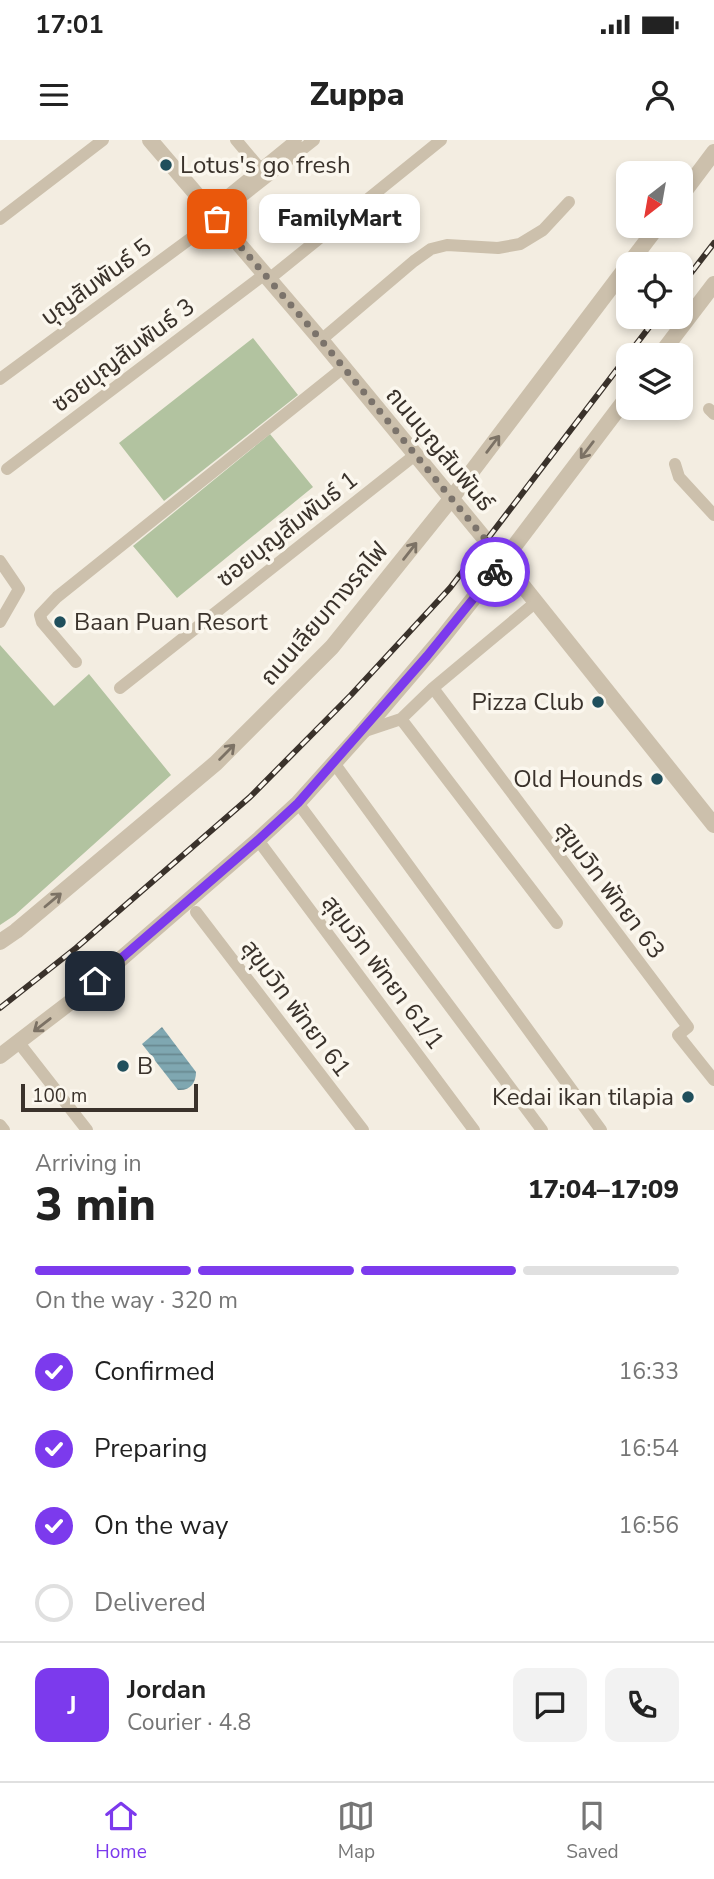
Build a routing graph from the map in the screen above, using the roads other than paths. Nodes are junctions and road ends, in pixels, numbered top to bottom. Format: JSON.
{"nodes":[{"id":1,"x":103,"y":140,"type":"edge"},
{"id":2,"x":150,"y":140,"type":"edge"},
{"id":3,"x":236,"y":140,"type":"edge"},
{"id":4,"x":296,"y":140,"type":"edge"},
{"id":5,"x":314,"y":140,"type":"edge"},
{"id":6,"x":441,"y":140,"type":"edge"},
{"id":7,"x":714,"y":152,"type":"edge"},
{"id":8,"x":263,"y":172,"type":"junction"},
{"id":9,"x":693,"y":180,"type":"edge"},
{"id":10,"x":569,"y":202,"type":"dead end"},
{"id":11,"x":214,"y":215,"type":"junction"},
{"id":12,"x":0,"y":219,"type":"edge"},
{"id":13,"x":267,"y":276,"type":"junction"},
{"id":14,"x":616,"y":282,"type":"edge"},
{"id":15,"x":714,"y":284,"type":"edge"},
{"id":16,"x":321,"y":340,"type":"junction"},
{"id":17,"x":669,"y":343,"type":"edge"},
{"id":18,"x":343,"y":368,"type":"junction"},
{"id":19,"x":0,"y":379,"type":"edge"},
{"id":20,"x":616,"y":412,"type":"edge"},
{"id":21,"x":415,"y":455,"type":"junction"},
{"id":22,"x":675,"y":464,"type":"dead end"},
{"id":23,"x":7,"y":469,"type":"dead end"},
{"id":24,"x":451,"y":499,"type":"junction"},
{"id":25,"x":714,"y":515,"type":"edge"},
{"id":26,"x":0,"y":561,"type":"edge"},
{"id":27,"x":503,"y":561,"type":"junction"},
{"id":28,"x":536,"y":602,"type":"junction"},
{"id":29,"x":0,"y":622,"type":"edge"},
{"id":30,"x":76,"y":662,"type":"dead end"},
{"id":31,"x":120,"y":688,"type":"dead end"},
{"id":32,"x":433,"y":688,"type":"junction"},
{"id":33,"x":401,"y":719,"type":"junction"},
{"id":34,"x":362,"y":732,"type":"junction"},
{"id":35,"x":334,"y":763,"type":"junction"},
{"id":36,"x":298,"y":803,"type":"junction"},
{"id":37,"x":714,"y":825,"type":"edge"},
{"id":38,"x":258,"y":840,"type":"junction"},
{"id":39,"x":196,"y":912,"type":"dead end"},
{"id":40,"x":557,"y":923,"type":"dead end"},
{"id":41,"x":0,"y":942,"type":"edge"},
{"id":42,"x":19,"y":1043,"type":"junction"},
{"id":43,"x":0,"y":1056,"type":"edge"},
{"id":44,"x":714,"y":1080,"type":"edge"},
{"id":45,"x":0,"y":1125,"type":"edge"},
{"id":46,"x":4,"y":1130,"type":"edge"},
{"id":47,"x":87,"y":1130,"type":"edge"},
{"id":48,"x":363,"y":1130,"type":"edge"},
{"id":49,"x":474,"y":1130,"type":"edge"},
{"id":50,"x":542,"y":1130,"type":"edge"},
{"id":51,"x":601,"y":1130,"type":"edge"}],
"edges":[{"from":1,"to":12,"type":"street"},
{"from":2,"to":11,"type":"street","name":"ถนนบุญสัมพันธ์"},
{"from":3,"to":8,"type":"street"},
{"from":4,"to":8,"type":"street"},
{"from":5,"to":8,"type":"street"},
{"from":6,"to":13,"type":"street","name":"ซอยบุญสัมพันธ์ 3"},
{"from":7,"to":9,"type":"street"},
{"from":8,"to":11,"type":"street","name":"บุญสัมพันธ์ 5"},
{"from":10,"to":16,"type":"street"},
{"from":11,"to":13,"type":"street","name":"ถนนบุญสัมพันธ์"},
{"from":11,"to":19,"type":"street","name":"บุญสัมพันธ์ 5"},
{"from":13,"to":16,"type":"street","name":"ถนนบุญสัมพันธ์"},
{"from":13,"to":23,"type":"street","name":"ซอยบุญสัมพันธ์ 3"},
{"from":24,"to":14,"type":"street","name":"ถนนเลียบทางรถไฟ","one_way":true},
{"from":15,"to":17,"type":"street"},
{"from":16,"to":18,"type":"street","name":"ถนนบุญสัมพันธ์"},
{"from":18,"to":21,"type":"street","name":"ถนนบุญสัมพันธ์"},
{"from":18,"to":30,"type":"street"},
{"from":20,"to":27,"type":"street","one_way":true},
{"from":21,"to":24,"type":"street","name":"ถนนบุญสัมพันธ์"},
{"from":21,"to":31,"type":"street","name":"ซอยบุญสัมพันธ์ 1"},
{"from":22,"to":25,"type":"street"},
{"from":24,"to":27,"type":"street","name":"ถนนบุญสัมพันธ์"},
{"from":41,"to":24,"type":"street","name":"ถนนเลียบทางรถไฟ","one_way":true},
{"from":26,"to":29,"type":"street"},
{"from":27,"to":28,"type":"street","name":"ถนนบุญสัมพันธ์"},
{"from":27,"to":34,"type":"street"},
{"from":28,"to":32,"type":"street"},
{"from":28,"to":37,"type":"street","name":"ถนนบุญสัมพันธ์"},
{"from":32,"to":33,"type":"street"},
{"from":32,"to":44,"type":"street","name":"สุขุมวิท พัทยา 63"},
{"from":33,"to":34,"type":"street"},
{"from":33,"to":40,"type":"street"},
{"from":34,"to":35,"type":"street"},
{"from":35,"to":36,"type":"street"},
{"from":35,"to":51,"type":"street"},
{"from":36,"to":38,"type":"street"},
{"from":36,"to":50,"type":"street"},
{"from":38,"to":42,"type":"street","one_way":true},
{"from":38,"to":49,"type":"street","name":"สุขุมวิท พัทยา 61/1"},
{"from":39,"to":48,"type":"street","name":"สุขุมวิท พัทยา 61"},
{"from":42,"to":43,"type":"street"},
{"from":42,"to":47,"type":"street"},
{"from":45,"to":46,"type":"street"}]}
